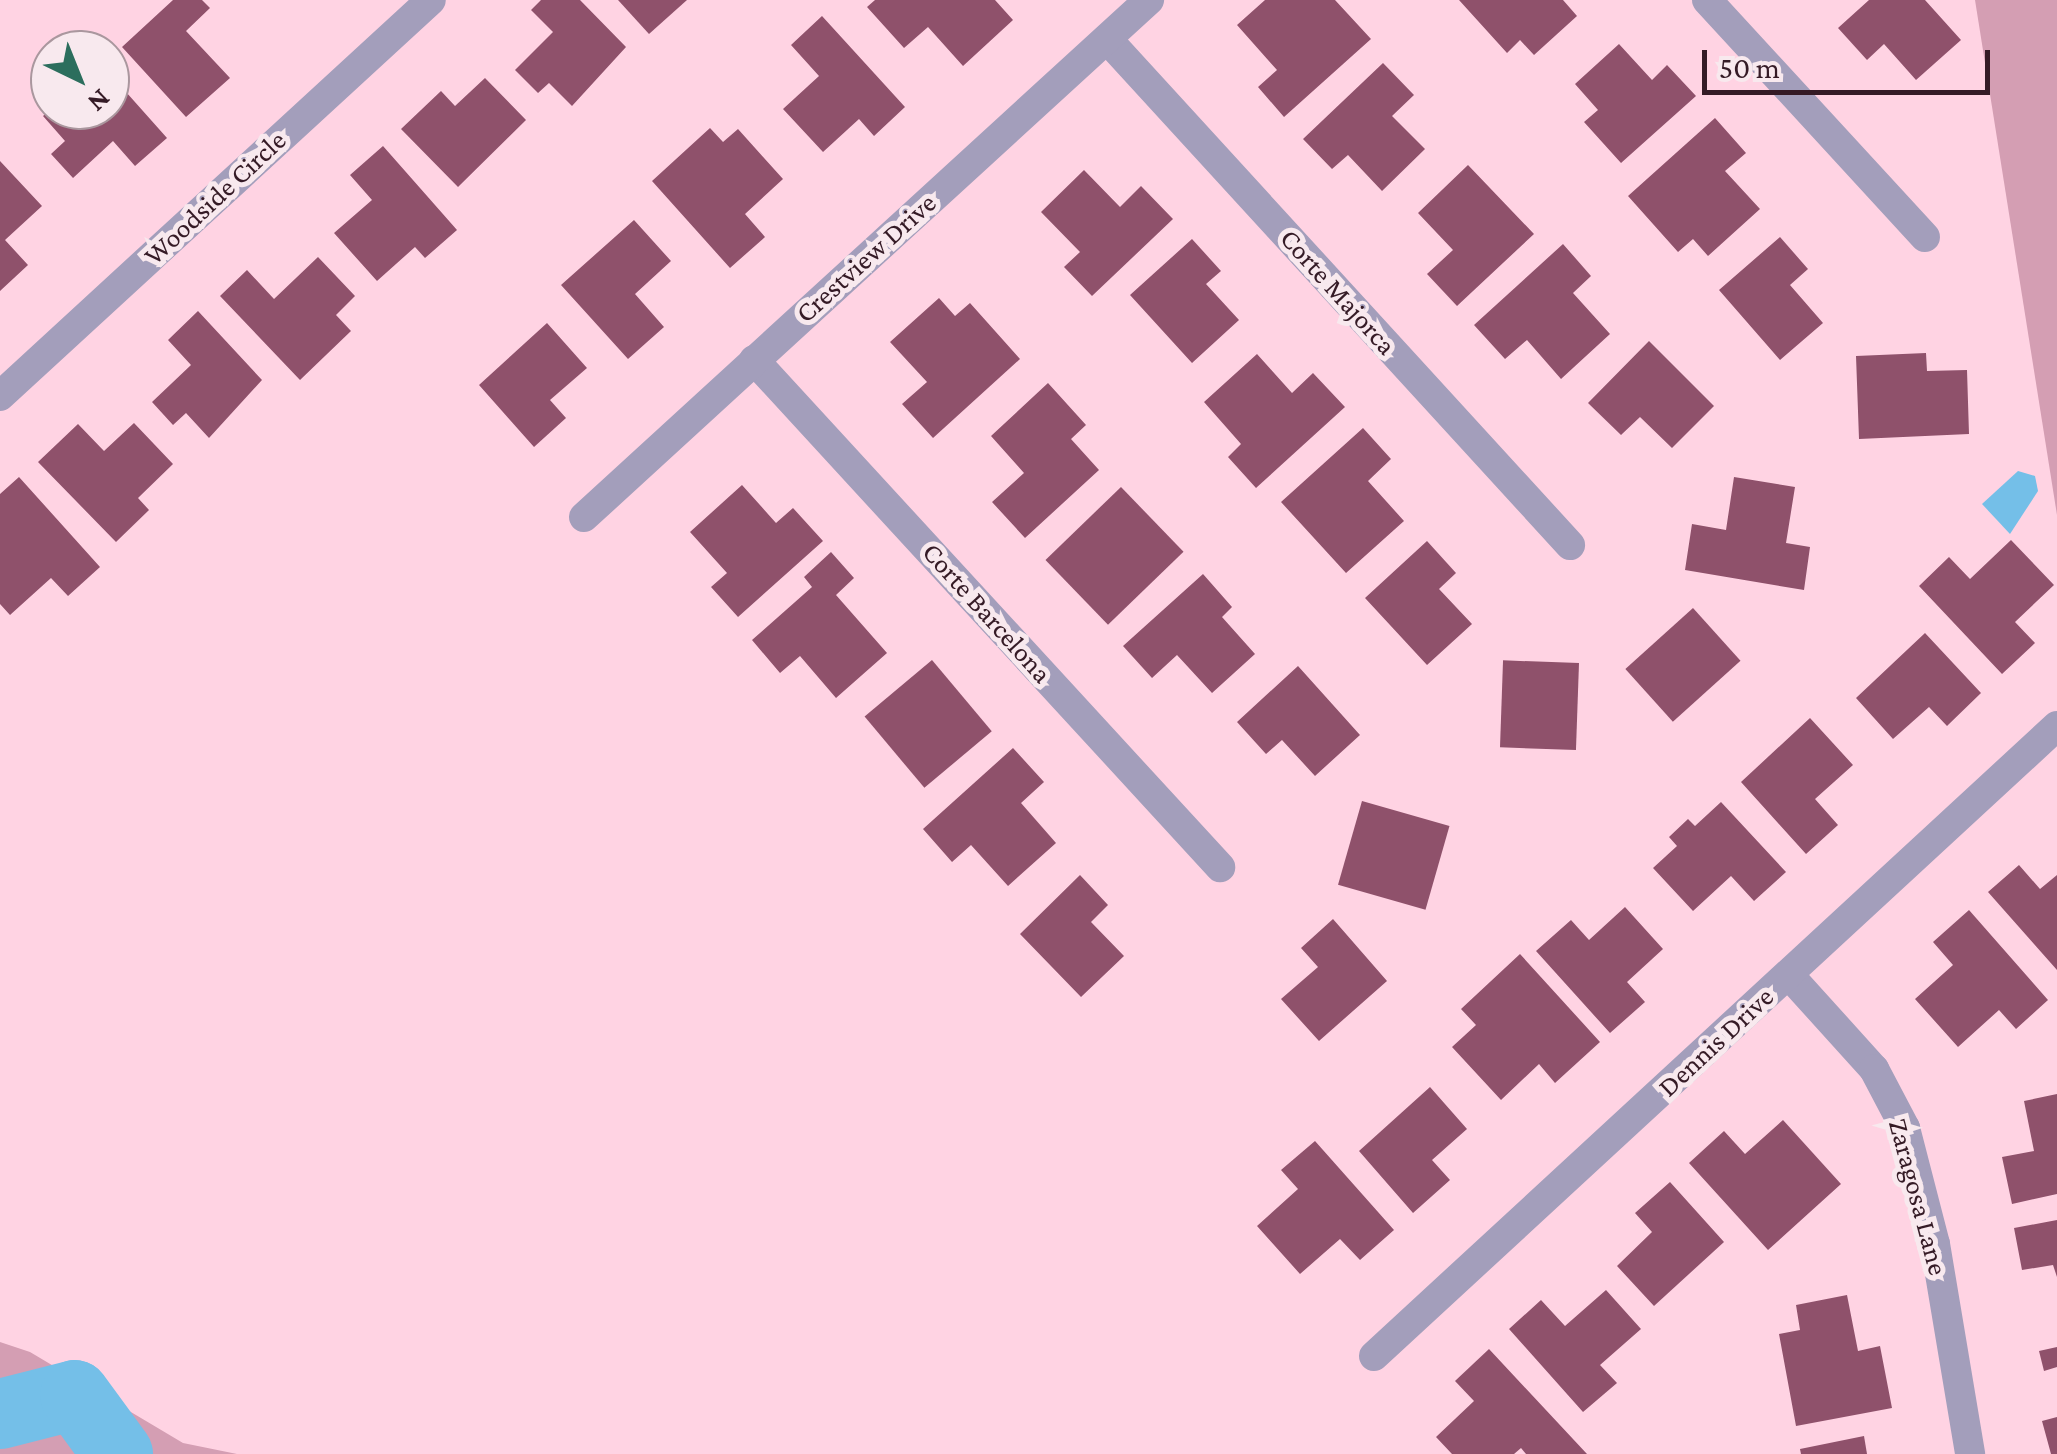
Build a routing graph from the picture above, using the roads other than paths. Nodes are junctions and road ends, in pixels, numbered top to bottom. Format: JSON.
{"nodes":[{"id":1,"x":430,"y":0,"type":"edge"},
{"id":2,"x":1149,"y":0,"type":"edge"},
{"id":3,"x":1707,"y":0,"type":"edge"},
{"id":4,"x":1107,"y":38,"type":"junction"},
{"id":5,"x":1926,"y":237,"type":"dead end"},
{"id":6,"x":754,"y":360,"type":"junction"},
{"id":7,"x":0,"y":396,"type":"edge"},
{"id":8,"x":584,"y":518,"type":"dead end"},
{"id":9,"x":1570,"y":545,"type":"dead end"},
{"id":10,"x":2057,"y":726,"type":"edge"},
{"id":11,"x":1220,"y":867,"type":"dead end"},
{"id":12,"x":1789,"y":975,"type":"junction"},
{"id":13,"x":1374,"y":1356,"type":"dead end"},
{"id":14,"x":1970,"y":1454,"type":"edge"}],
"edges":[{"from":1,"to":7,"type":"street","name":"Woodside Circle"},
{"from":2,"to":4,"type":"street","name":"Crestview Drive"},
{"from":3,"to":5,"type":"street"},
{"from":4,"to":6,"type":"street","name":"Crestview Drive"},
{"from":4,"to":9,"type":"street","name":"Corte Majorca"},
{"from":6,"to":8,"type":"street","name":"Crestview Drive"},
{"from":6,"to":11,"type":"street","name":"Corte Barcelona"},
{"from":10,"to":12,"type":"street","name":"Dennis Drive"},
{"from":12,"to":13,"type":"street","name":"Dennis Drive"},
{"from":12,"to":14,"type":"street","name":"Zaragosa Lane"}]}
